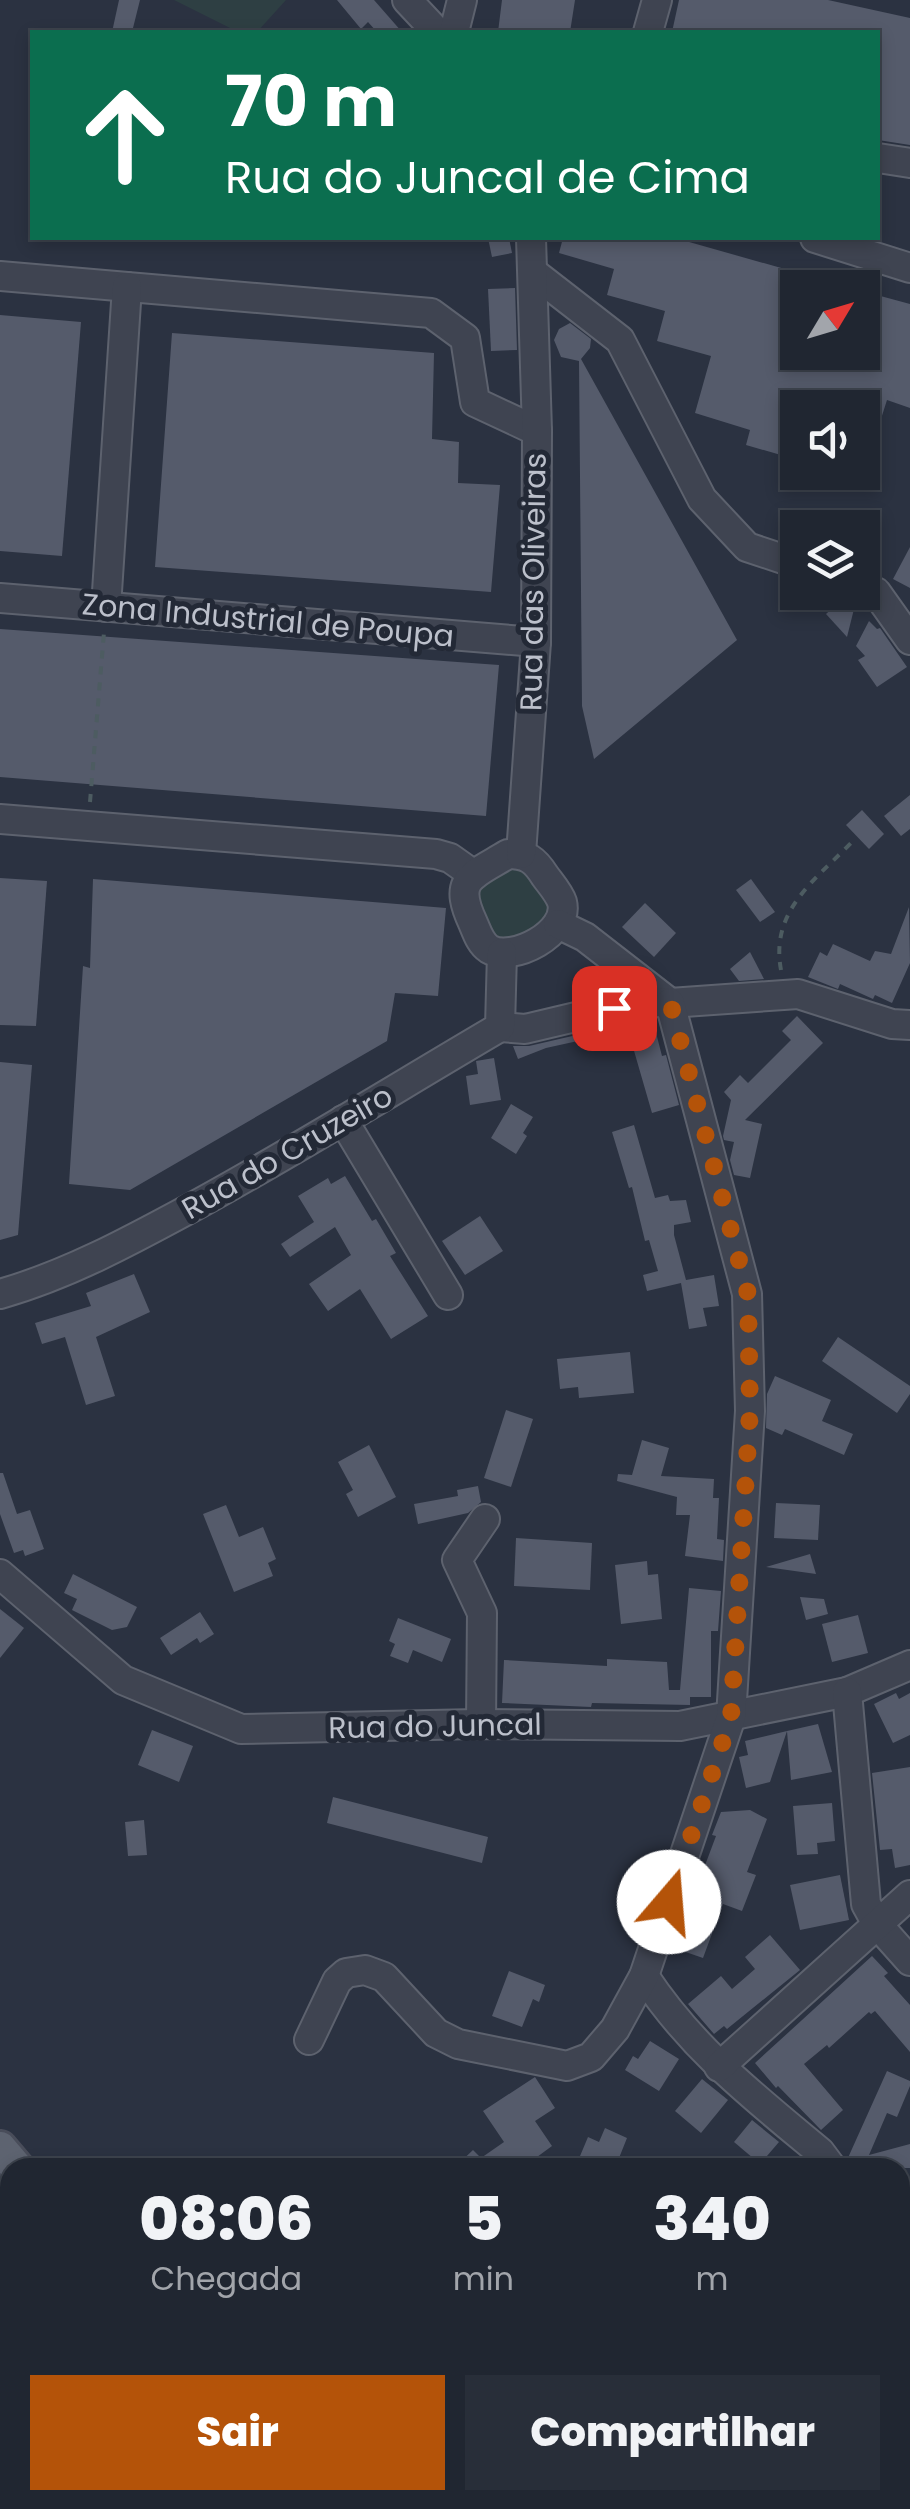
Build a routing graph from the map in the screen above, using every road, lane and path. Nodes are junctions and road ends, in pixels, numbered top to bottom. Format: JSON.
{"nodes":[{"id":1,"x":407,"y":0,"type":"edge"},
{"id":2,"x":462,"y":0,"type":"edge"},
{"id":3,"x":657,"y":0,"type":"edge"},
{"id":4,"x":435,"y":30,"type":"edge"},
{"id":5,"x":454,"y":30,"type":"edge"},
{"id":6,"x":649,"y":30,"type":"edge"},
{"id":7,"x":880,"y":158,"type":"edge"},
{"id":8,"x":910,"y":163,"type":"edge"},
{"id":9,"x":532,"y":240,"type":"edge"},
{"id":10,"x":821,"y":240,"type":"edge"},
{"id":11,"x":910,"y":268,"type":"edge"},
{"id":12,"x":534,"y":274,"type":"junction"},
{"id":13,"x":0,"y":276,"type":"edge"},
{"id":14,"x":128,"y":287,"type":"junction"},
{"id":15,"x":537,"y":431,"type":"junction"},
{"id":16,"x":780,"y":558,"type":"edge"},
{"id":17,"x":0,"y":598,"type":"edge"},
{"id":18,"x":880,"y":598,"type":"edge"},
{"id":19,"x":106,"y":607,"type":"junction"},
{"id":20,"x":910,"y":640,"type":"edge"},
{"id":21,"x":536,"y":642,"type":"junction"},
{"id":22,"x":0,"y":819,"type":"edge"},
{"id":23,"x":88,"y":828,"type":"junction"},
{"id":24,"x":852,"y":842,"type":"dead end"},
{"id":25,"x":521,"y":854,"type":"junction"},
{"id":26,"x":474,"y":874,"type":"junction"},
{"id":27,"x":558,"y":924,"type":"junction"},
{"id":28,"x":502,"y":953,"type":"junction"},
{"id":29,"x":788,"y":994,"type":"junction"},
{"id":30,"x":670,"y":1002,"type":"junction"},
{"id":31,"x":910,"y":1025,"type":"edge"},
{"id":32,"x":500,"y":1027,"type":"junction"},
{"id":33,"x":342,"y":1120,"type":"junction"},
{"id":34,"x":0,"y":1294,"type":"edge"},
{"id":35,"x":448,"y":1295,"type":"dead end"},
{"id":36,"x":486,"y":1520,"type":"dead end"},
{"id":37,"x":0,"y":1574,"type":"edge"},
{"id":38,"x":910,"y":1666,"type":"edge"},
{"id":39,"x":846,"y":1692,"type":"junction"},
{"id":40,"x":731,"y":1717,"type":"junction"},
{"id":41,"x":481,"y":1724,"type":"junction"},
{"id":42,"x":910,"y":1895,"type":"edge"},
{"id":43,"x":877,"y":1924,"type":"junction"},
{"id":44,"x":910,"y":1961,"type":"edge"},
{"id":45,"x":644,"y":1976,"type":"junction"},
{"id":46,"x":309,"y":2040,"type":"dead end"},
{"id":47,"x":719,"y":2068,"type":"junction"},
{"id":48,"x":824,"y":2158,"type":"edge"}],
"edges":[{"from":1,"to":4,"type":"street"},
{"from":2,"to":5,"type":"street"},
{"from":3,"to":6,"type":"street"},
{"from":7,"to":8,"type":"street"},
{"from":9,"to":12,"type":"street"},
{"from":10,"to":11,"type":"street"},
{"from":12,"to":15,"type":"street","name":"Rua das Oliveiras"},
{"from":12,"to":16,"type":"street"},
{"from":13,"to":14,"type":"street"},
{"from":14,"to":15,"type":"street"},
{"from":14,"to":19,"type":"street"},
{"from":15,"to":21,"type":"street","name":"Rua das Oliveiras"},
{"from":17,"to":19,"type":"street","name":"Zona Industrial de Poupa"},
{"from":18,"to":20,"type":"street"},
{"from":19,"to":21,"type":"street","name":"Zona Industrial de Poupa"},
{"from":19,"to":23,"type":"path"},
{"from":21,"to":25,"type":"street","name":"Rua das Oliveiras"},
{"from":22,"to":23,"type":"street"},
{"from":23,"to":26,"type":"street"},
{"from":24,"to":29,"type":"path"},
{"from":25,"to":26,"type":"street"},
{"from":25,"to":27,"type":"street"},
{"from":26,"to":28,"type":"street"},
{"from":27,"to":28,"type":"street"},
{"from":27,"to":30,"type":"street"},
{"from":28,"to":32,"type":"street"},
{"from":29,"to":30,"type":"street"},
{"from":29,"to":31,"type":"street"},
{"from":30,"to":32,"type":"street"},
{"from":30,"to":40,"type":"street"},
{"from":32,"to":33,"type":"street","name":"Rua do Cruzeiro"},
{"from":33,"to":34,"type":"street","name":"Rua do Cruzeiro"},
{"from":33,"to":35,"type":"street"},
{"from":36,"to":41,"type":"street"},
{"from":37,"to":41,"type":"street","name":"Rua do Juncal"},
{"from":38,"to":39,"type":"street","name":"Rua do Juncal"},
{"from":39,"to":40,"type":"street","name":"Rua do Juncal"},
{"from":39,"to":43,"type":"street"},
{"from":40,"to":41,"type":"street","name":"Rua do Juncal"},
{"from":40,"to":45,"type":"street"},
{"from":42,"to":43,"type":"street"},
{"from":43,"to":44,"type":"street"},
{"from":43,"to":47,"type":"street"},
{"from":45,"to":46,"type":"street"},
{"from":45,"to":47,"type":"street"},
{"from":47,"to":48,"type":"street"}]}
